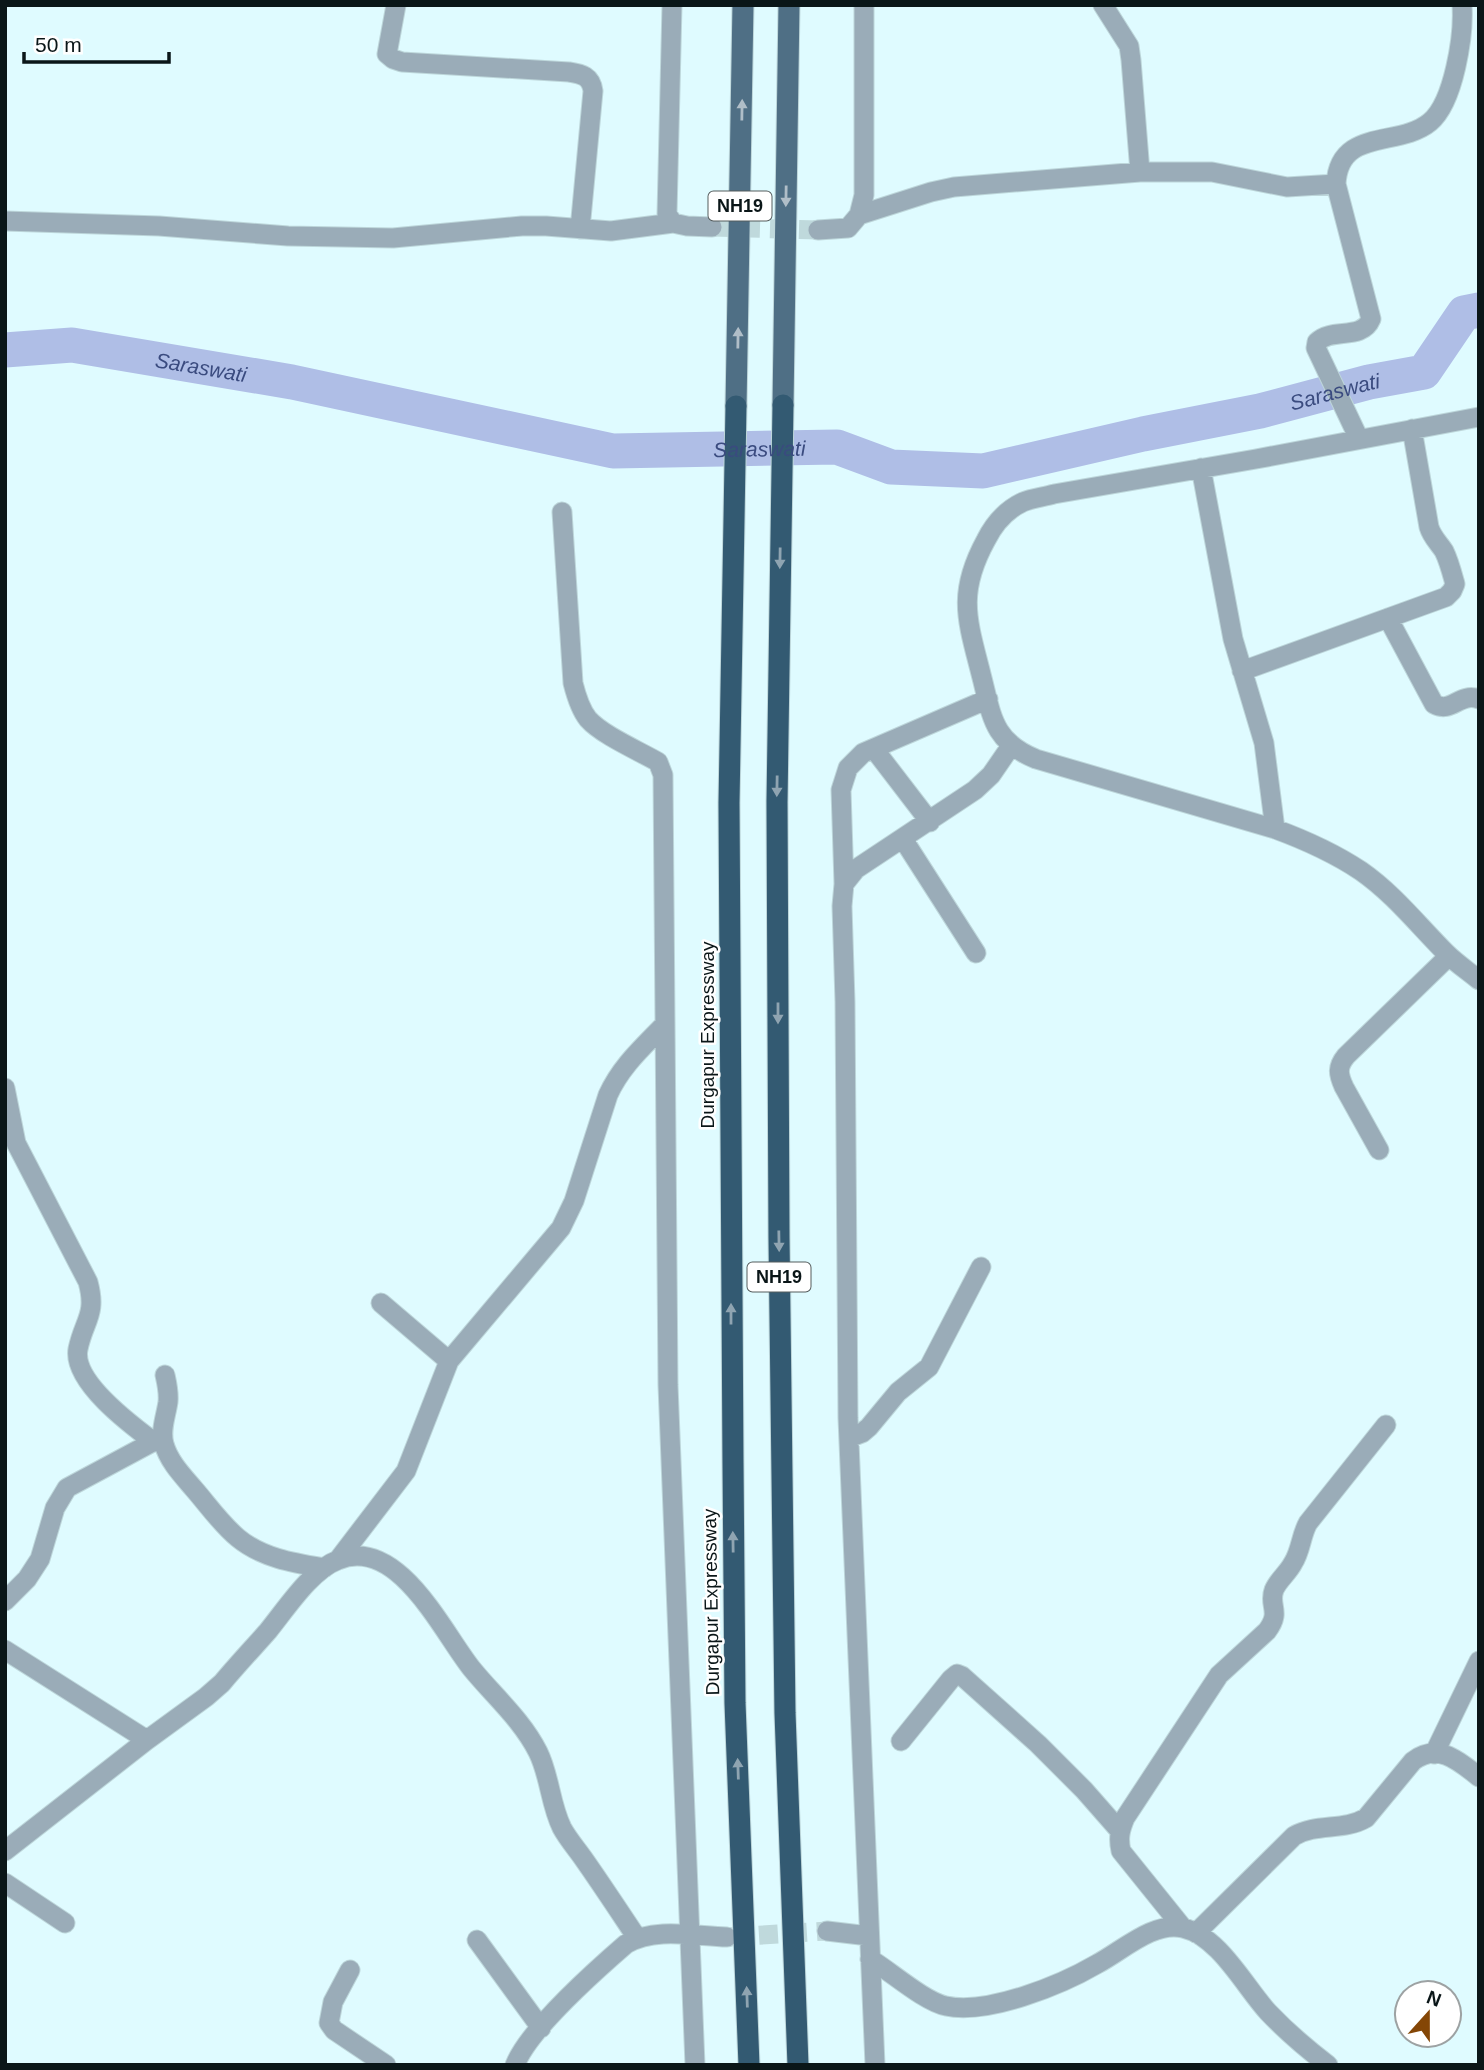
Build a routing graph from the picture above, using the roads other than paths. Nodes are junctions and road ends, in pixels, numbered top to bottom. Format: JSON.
{"nodes":[{"id":1,"x":396,"y":5,"type":"edge"},
{"id":2,"x":672,"y":5,"type":"edge"},
{"id":3,"x":743,"y":5,"type":"edge"},
{"id":4,"x":789,"y":5,"type":"edge"},
{"id":5,"x":864,"y":5,"type":"edge"},
{"id":6,"x":1103,"y":5,"type":"edge"},
{"id":7,"x":1462,"y":5,"type":"edge"},
{"id":8,"x":1140,"y":172,"type":"junction"},
{"id":9,"x":1336,"y":184,"type":"junction"},
{"id":10,"x":859,"y":215,"type":"junction"},
{"id":11,"x":5,"y":221,"type":"edge"},
{"id":12,"x":673,"y":223,"type":"junction"},
{"id":13,"x":712,"y":227,"type":"tunnel mouth"},
{"id":14,"x":580,"y":229,"type":"junction"},
{"id":15,"x":818,"y":230,"type":"tunnel mouth"},
{"id":16,"x":783,"y":405,"type":"joint"},
{"id":17,"x":736,"y":406,"type":"joint"},
{"id":18,"x":1479,"y":417,"type":"edge"},
{"id":19,"x":1412,"y":429,"type":"junction"},
{"id":20,"x":1357,"y":435,"type":"junction"},
{"id":21,"x":1201,"y":468,"type":"junction"},
{"id":22,"x":562,"y":512,"type":"dead end"},
{"id":23,"x":1388,"y":618,"type":"junction"},
{"id":24,"x":1242,"y":671,"type":"junction"},
{"id":25,"x":988,"y":699,"type":"junction"},
{"id":26,"x":1479,"y":699,"type":"edge"},
{"id":27,"x":1011,"y":746,"type":"junction"},
{"id":28,"x":874,"y":749,"type":"junction"},
{"id":29,"x":930,"y":822,"type":"junction"},
{"id":30,"x":1275,"y":828,"type":"junction"},
{"id":31,"x":903,"y":839,"type":"junction"},
{"id":32,"x":844,"y":884,"type":"junction"},
{"id":33,"x":976,"y":953,"type":"dead end"},
{"id":34,"x":1448,"y":956,"type":"junction"},
{"id":35,"x":1479,"y":980,"type":"edge"},
{"id":36,"x":665,"y":1024,"type":"junction"},
{"id":37,"x":5,"y":1088,"type":"edge"},
{"id":38,"x":1379,"y":1150,"type":"dead end"},
{"id":39,"x":981,"y":1267,"type":"dead end"},
{"id":40,"x":381,"y":1303,"type":"dead end"},
{"id":41,"x":449,"y":1361,"type":"junction"},
{"id":42,"x":165,"y":1375,"type":"dead end"},
{"id":43,"x":1386,"y":1425,"type":"dead end"},
{"id":44,"x":849,"y":1438,"type":"junction"},
{"id":45,"x":158,"y":1440,"type":"junction"},
{"id":46,"x":331,"y":1564,"type":"junction"},
{"id":47,"x":5,"y":1601,"type":"edge"},
{"id":48,"x":5,"y":1650,"type":"edge"},
{"id":49,"x":1479,"y":1661,"type":"edge"},
{"id":50,"x":147,"y":1740,"type":"junction"},
{"id":51,"x":901,"y":1741,"type":"dead end"},
{"id":52,"x":1434,"y":1754,"type":"junction"},
{"id":53,"x":1479,"y":1777,"type":"edge"},
{"id":54,"x":1120,"y":1831,"type":"junction"},
{"id":55,"x":5,"y":1851,"type":"edge"},
{"id":56,"x":5,"y":1882,"type":"edge"},
{"id":57,"x":65,"y":1923,"type":"dead end"},
{"id":58,"x":1190,"y":1930,"type":"junction"},
{"id":59,"x":827,"y":1931,"type":"tunnel mouth"},
{"id":60,"x":689,"y":1935,"type":"junction"},
{"id":61,"x":869,"y":1936,"type":"junction"},
{"id":62,"x":727,"y":1937,"type":"tunnel mouth"},
{"id":63,"x":637,"y":1938,"type":"junction"},
{"id":64,"x":477,"y":1940,"type":"dead end"},
{"id":65,"x":870,"y":1959,"type":"junction"},
{"id":66,"x":350,"y":1970,"type":"dead end"},
{"id":67,"x":541,"y":2028,"type":"junction"},
{"id":68,"x":386,"y":2065,"type":"edge"},
{"id":69,"x":515,"y":2065,"type":"edge"},
{"id":70,"x":695,"y":2065,"type":"edge"},
{"id":71,"x":749,"y":2065,"type":"edge"},
{"id":72,"x":797,"y":2065,"type":"edge"},
{"id":73,"x":875,"y":2065,"type":"edge"},
{"id":74,"x":1328,"y":2065,"type":"edge"}],
"edges":[{"from":1,"to":14,"type":"street"},
{"from":2,"to":12,"type":"street"},
{"from":17,"to":3,"type":"main road","name":"Durgapur Expressway","number":"NH19","one_way":true},
{"from":4,"to":16,"type":"main road","number":"NH19","one_way":true},
{"from":5,"to":10,"type":"street"},
{"from":6,"to":8,"type":"street"},
{"from":7,"to":9,"type":"street"},
{"from":8,"to":9,"type":"street"},
{"from":8,"to":10,"type":"street"},
{"from":9,"to":20,"type":"street"},
{"from":10,"to":15,"type":"street"},
{"from":11,"to":14,"type":"street"},
{"from":12,"to":13,"type":"street"},
{"from":12,"to":14,"type":"street"},
{"from":16,"to":72,"type":"highway","number":"NH19","one_way":true},
{"from":71,"to":17,"type":"highway","name":"Durgapur Expressway","number":"NH19","one_way":true},
{"from":18,"to":19,"type":"street"},
{"from":19,"to":20,"type":"street"},
{"from":19,"to":23,"type":"street"},
{"from":20,"to":21,"type":"street"},
{"from":21,"to":24,"type":"street"},
{"from":21,"to":25,"type":"street"},
{"from":22,"to":36,"type":"street"},
{"from":23,"to":24,"type":"street"},
{"from":23,"to":26,"type":"street"},
{"from":24,"to":30,"type":"street"},
{"from":25,"to":27,"type":"street"},
{"from":25,"to":28,"type":"street"},
{"from":27,"to":29,"type":"street"},
{"from":27,"to":30,"type":"street"},
{"from":28,"to":29,"type":"street"},
{"from":28,"to":32,"type":"street"},
{"from":29,"to":31,"type":"street"},
{"from":30,"to":34,"type":"street"},
{"from":31,"to":32,"type":"street"},
{"from":31,"to":33,"type":"street"},
{"from":32,"to":44,"type":"street"},
{"from":34,"to":35,"type":"street"},
{"from":34,"to":38,"type":"street"},
{"from":36,"to":41,"type":"street"},
{"from":36,"to":60,"type":"street"},
{"from":37,"to":45,"type":"street"},
{"from":39,"to":44,"type":"street"},
{"from":40,"to":41,"type":"street"},
{"from":41,"to":46,"type":"street"},
{"from":42,"to":45,"type":"street"},
{"from":43,"to":54,"type":"street"},
{"from":44,"to":61,"type":"street"},
{"from":45,"to":46,"type":"street"},
{"from":45,"to":47,"type":"street"},
{"from":46,"to":50,"type":"street"},
{"from":46,"to":63,"type":"street"},
{"from":48,"to":50,"type":"street"},
{"from":49,"to":52,"type":"street"},
{"from":50,"to":55,"type":"street"},
{"from":51,"to":54,"type":"street"},
{"from":52,"to":53,"type":"street"},
{"from":52,"to":58,"type":"street"},
{"from":54,"to":58,"type":"street"},
{"from":56,"to":57,"type":"street"},
{"from":58,"to":65,"type":"street"},
{"from":58,"to":74,"type":"street"},
{"from":59,"to":61,"type":"street"},
{"from":60,"to":62,"type":"street"},
{"from":60,"to":63,"type":"street"},
{"from":60,"to":70,"type":"street"},
{"from":61,"to":65,"type":"street"},
{"from":63,"to":67,"type":"street"},
{"from":64,"to":67,"type":"street"},
{"from":65,"to":73,"type":"street"},
{"from":66,"to":68,"type":"street"},
{"from":67,"to":69,"type":"street"}]}
